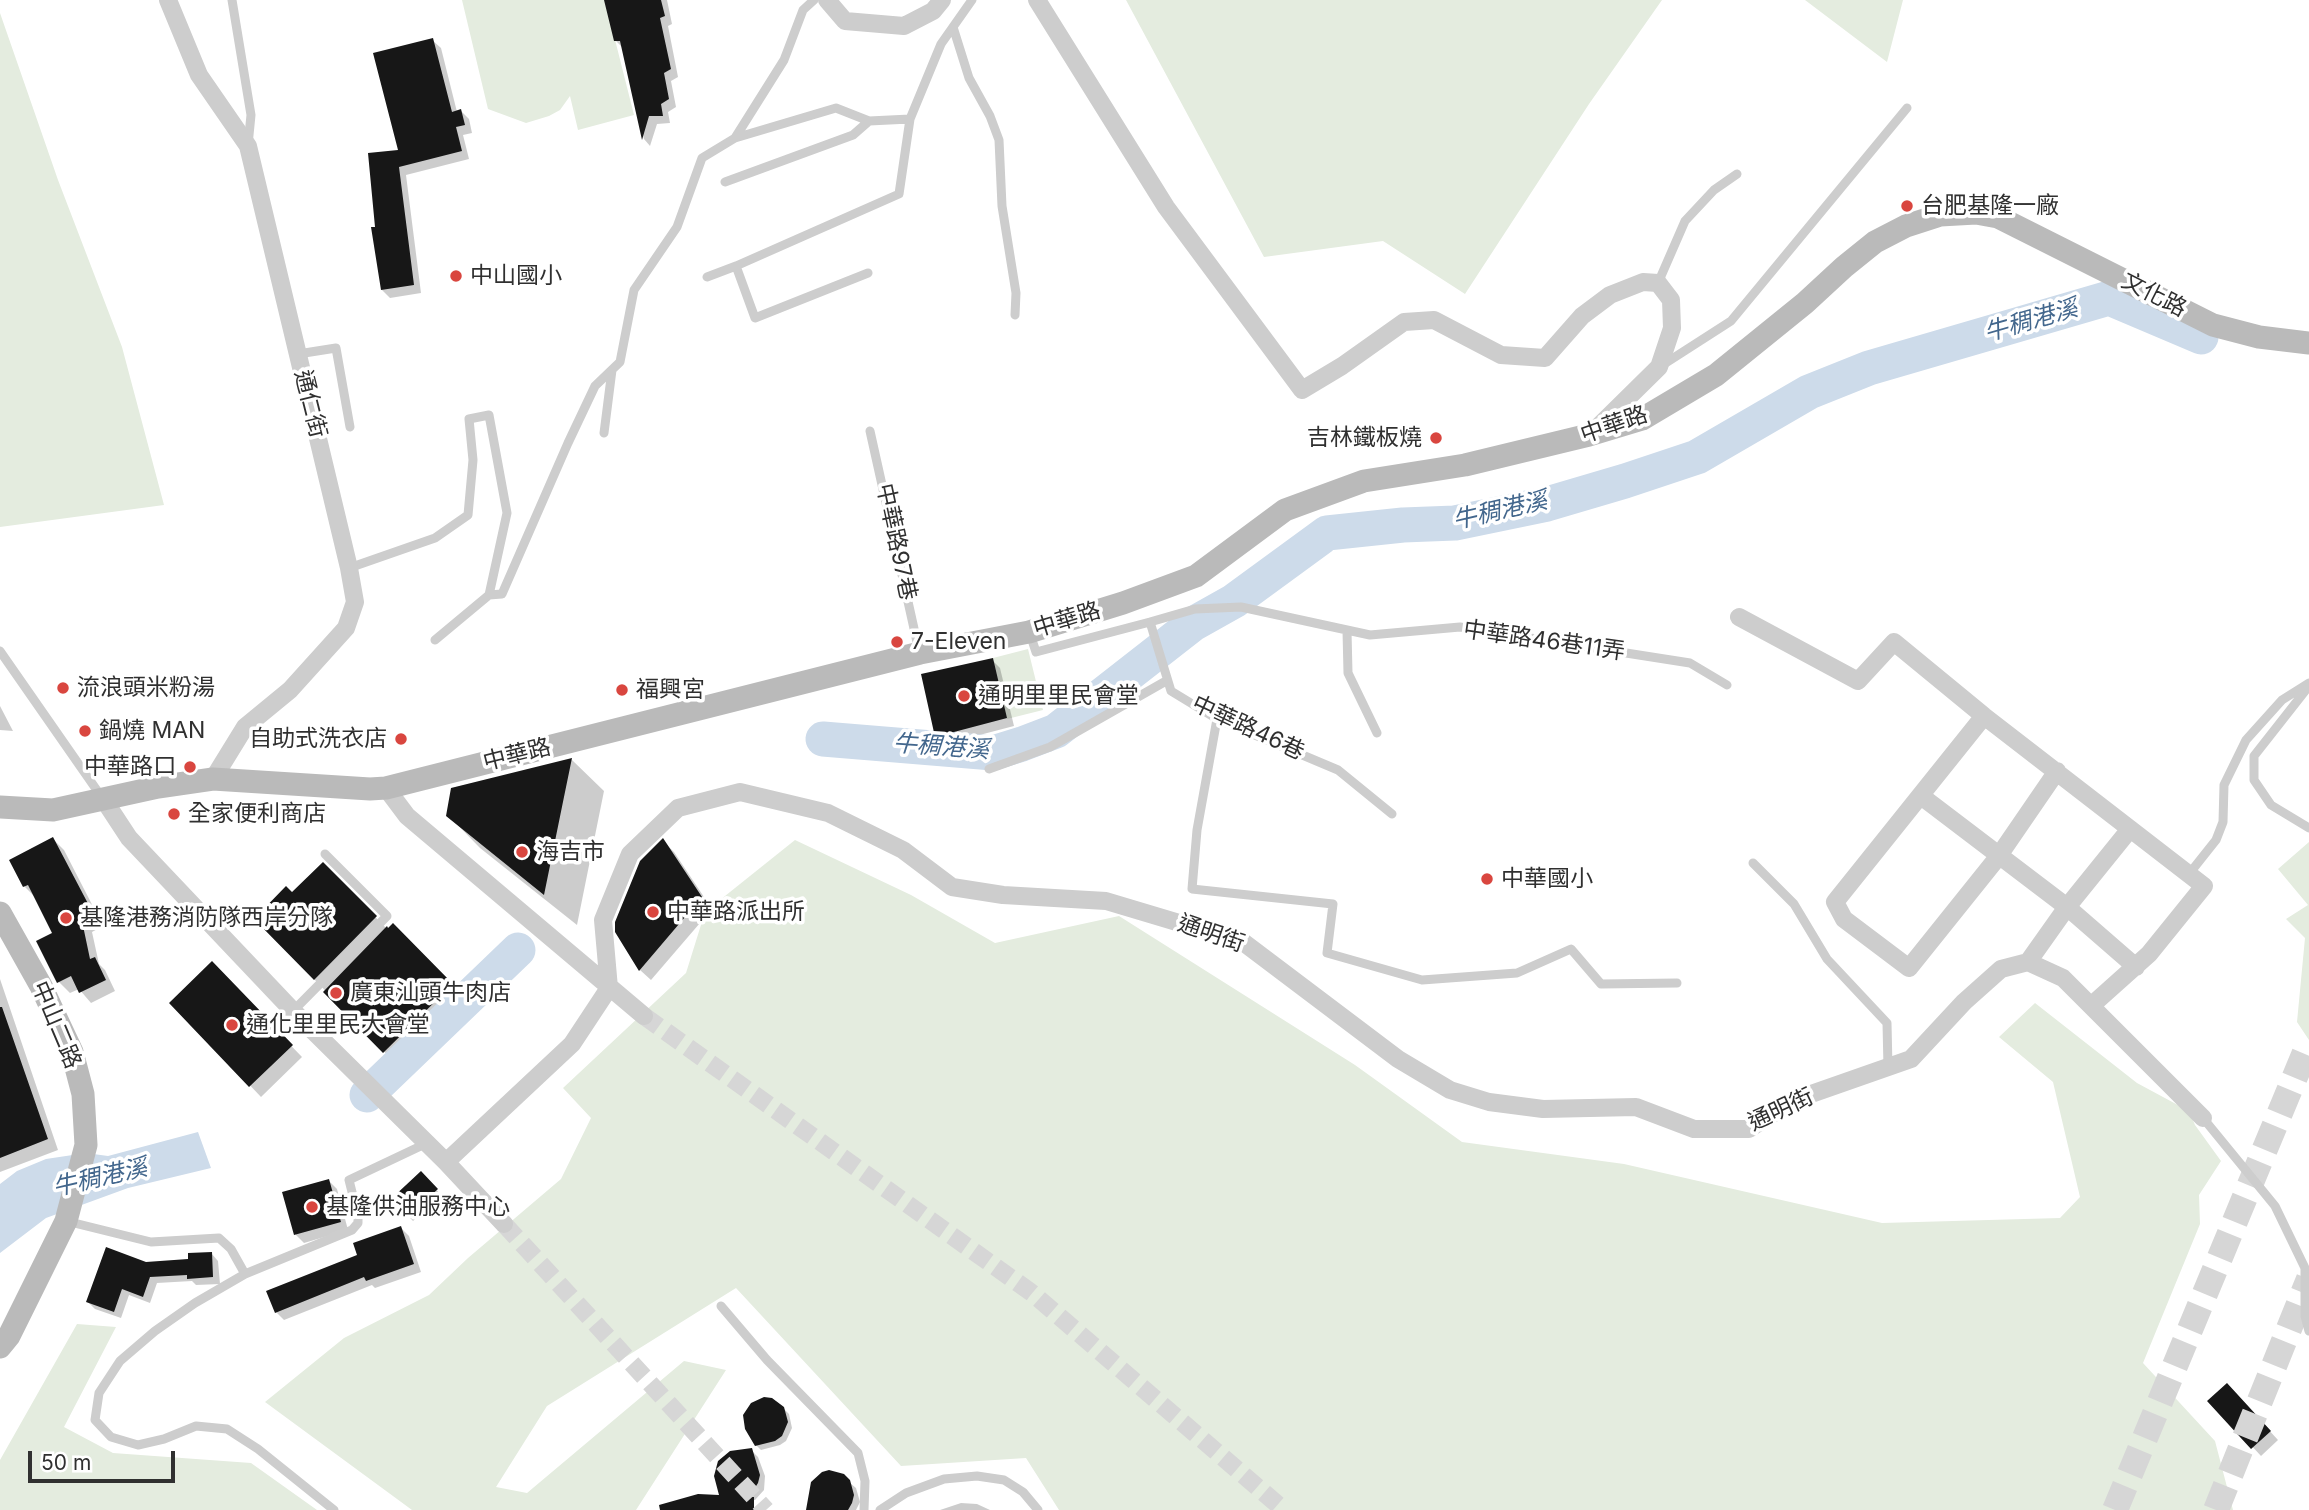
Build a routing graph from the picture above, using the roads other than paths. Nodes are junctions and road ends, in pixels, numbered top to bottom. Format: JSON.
{"nodes":[{"id":1,"x":168,"y":0,"type":"edge"},
{"id":2,"x":232,"y":0,"type":"edge"},
{"id":3,"x":814,"y":0,"type":"edge"},
{"id":4,"x":827,"y":0,"type":"edge"},
{"id":5,"x":942,"y":0,"type":"edge"},
{"id":6,"x":972,"y":0,"type":"edge"},
{"id":7,"x":1037,"y":0,"type":"edge"},
{"id":8,"x":953,"y":27,"type":"junction"},
{"id":9,"x":1907,"y":108,"type":"dead end"},
{"id":10,"x":910,"y":119,"type":"junction"},
{"id":11,"x":869,"y":121,"type":"junction"},
{"id":12,"x":735,"y":138,"type":"junction"},
{"id":13,"x":248,"y":146,"type":"junction"},
{"id":14,"x":1737,"y":174,"type":"dead end"},
{"id":15,"x":725,"y":181,"type":"dead end"},
{"id":16,"x":2008,"y":220,"type":"joint"},
{"id":17,"x":736,"y":266,"type":"junction"},
{"id":18,"x":868,"y":272,"type":"dead end"},
{"id":19,"x":707,"y":276,"type":"dead end"},
{"id":20,"x":1658,"y":283,"type":"junction"},
{"id":21,"x":1015,"y":315,"type":"dead end"},
{"id":22,"x":2309,"y":343,"type":"edge"},
{"id":23,"x":298,"y":354,"type":"junction"},
{"id":24,"x":1659,"y":367,"type":"junction"},
{"id":25,"x":612,"y":370,"type":"junction"},
{"id":26,"x":350,"y":427,"type":"dead end"},
{"id":27,"x":870,"y":431,"type":"dead end"},
{"id":28,"x":604,"y":433,"type":"dead end"},
{"id":29,"x":1589,"y":435,"type":"junction"},
{"id":30,"x":349,"y":568,"type":"junction"},
{"id":31,"x":489,"y":596,"type":"junction"},
{"id":32,"x":1739,"y":617,"type":"dead end"},
{"id":33,"x":1151,"y":627,"type":"junction"},
{"id":34,"x":1347,"y":631,"type":"junction"},
{"id":35,"x":1029,"y":632,"type":"junction"},
{"id":36,"x":435,"y":640,"type":"dead end"},
{"id":37,"x":0,"y":651,"type":"edge"},
{"id":38,"x":920,"y":653,"type":"junction"},
{"id":39,"x":1165,"y":677,"type":"junction"},
{"id":40,"x":1727,"y":685,"type":"dead end"},
{"id":41,"x":2309,"y":685,"type":"edge"},
{"id":42,"x":1984,"y":716,"type":"junction"},
{"id":43,"x":1217,"y":719,"type":"junction"},
{"id":44,"x":1377,"y":733,"type":"dead end"},
{"id":45,"x":989,"y":769,"type":"dead end"},
{"id":46,"x":2057,"y":771,"type":"junction"},
{"id":47,"x":213,"y":779,"type":"junction"},
{"id":48,"x":386,"y":788,"type":"junction"},
{"id":49,"x":1921,"y":796,"type":"junction"},
{"id":50,"x":104,"y":800,"type":"junction"},
{"id":51,"x":0,"y":807,"type":"edge"},
{"id":52,"x":1392,"y":814,"type":"dead end"},
{"id":53,"x":2309,"y":828,"type":"edge"},
{"id":54,"x":2130,"y":830,"type":"junction"},
{"id":55,"x":325,"y":854,"type":"dead end"},
{"id":56,"x":1998,"y":856,"type":"junction"},
{"id":57,"x":1753,"y":863,"type":"dead end"},
{"id":58,"x":2189,"y":874,"type":"junction"},
{"id":59,"x":2067,"y":907,"type":"junction"},
{"id":60,"x":0,"y":914,"type":"edge"},
{"id":61,"x":2028,"y":962,"type":"junction"},
{"id":62,"x":2136,"y":967,"type":"junction"},
{"id":63,"x":1677,"y":983,"type":"dead end"},
{"id":64,"x":609,"y":988,"type":"junction"},
{"id":65,"x":2092,"y":1005,"type":"junction"},
{"id":66,"x":293,"y":1012,"type":"junction"},
{"id":67,"x":644,"y":1016,"type":"tunnel mouth"},
{"id":68,"x":1888,"y":1068,"type":"junction"},
{"id":69,"x":2203,"y":1118,"type":"joint"},
{"id":70,"x":425,"y":1144,"type":"junction"},
{"id":71,"x":446,"y":1162,"type":"junction"},
{"id":72,"x":67,"y":1217,"type":"junction"},
{"id":73,"x":505,"y":1224,"type":"tunnel mouth"},
{"id":74,"x":245,"y":1273,"type":"junction"},
{"id":75,"x":721,"y":1306,"type":"dead end"},
{"id":76,"x":2309,"y":1331,"type":"edge"},
{"id":77,"x":0,"y":1347,"type":"edge"},
{"id":78,"x":334,"y":1510,"type":"edge"},
{"id":79,"x":864,"y":1510,"type":"edge"},
{"id":80,"x":880,"y":1510,"type":"edge"},
{"id":81,"x":1038,"y":1510,"type":"edge"}],
"edges":[{"from":1,"to":13,"type":"street","name":"通仁街"},
{"from":2,"to":13,"type":"lane"},
{"from":3,"to":12,"type":"lane"},
{"from":4,"to":5,"type":"street"},
{"from":6,"to":8,"type":"lane"},
{"from":7,"to":20,"type":"street"},
{"from":8,"to":10,"type":"lane"},
{"from":8,"to":21,"type":"lane"},
{"from":9,"to":24,"type":"lane"},
{"from":10,"to":11,"type":"lane"},
{"from":10,"to":17,"type":"lane"},
{"from":11,"to":12,"type":"lane"},
{"from":11,"to":15,"type":"lane"},
{"from":12,"to":25,"type":"lane"},
{"from":13,"to":23,"type":"street","name":"通仁街"},
{"from":14,"to":20,"type":"lane"},
{"from":16,"to":22,"type":"street","name":"文化路"},
{"from":16,"to":29,"type":"street","name":"中華路"},
{"from":17,"to":18,"type":"lane"},
{"from":17,"to":19,"type":"lane"},
{"from":20,"to":24,"type":"street"},
{"from":23,"to":26,"type":"lane"},
{"from":23,"to":30,"type":"street","name":"通仁街"},
{"from":24,"to":29,"type":"street"},
{"from":25,"to":28,"type":"lane"},
{"from":25,"to":31,"type":"lane"},
{"from":27,"to":38,"type":"lane","name":"中華路97巷"},
{"from":29,"to":35,"type":"street","name":"中華路"},
{"from":30,"to":31,"type":"lane"},
{"from":30,"to":47,"type":"street","name":"通仁街"},
{"from":31,"to":36,"type":"lane"},
{"from":32,"to":42,"type":"street"},
{"from":33,"to":34,"type":"lane","name":"中華路46巷11弄"},
{"from":33,"to":35,"type":"lane"},
{"from":33,"to":39,"type":"lane"},
{"from":34,"to":40,"type":"lane","name":"中華路46巷11弄"},
{"from":34,"to":44,"type":"lane"},
{"from":35,"to":38,"type":"street","name":"中華路"},
{"from":37,"to":50,"type":"lane"},
{"from":38,"to":48,"type":"street","name":"中華路"},
{"from":39,"to":43,"type":"lane","name":"中華路46巷"},
{"from":39,"to":45,"type":"lane"},
{"from":41,"to":53,"type":"lane"},
{"from":41,"to":58,"type":"lane"},
{"from":42,"to":46,"type":"street"},
{"from":42,"to":49,"type":"street"},
{"from":43,"to":52,"type":"lane","name":"中華路46巷"},
{"from":43,"to":63,"type":"lane"},
{"from":46,"to":54,"type":"street"},
{"from":46,"to":56,"type":"street"},
{"from":47,"to":48,"type":"street","name":"中華路"},
{"from":47,"to":50,"type":"street","name":"中華路"},
{"from":48,"to":64,"type":"street"},
{"from":49,"to":56,"type":"street"},
{"from":49,"to":56,"type":"street"},
{"from":50,"to":51,"type":"street","name":"中華路"},
{"from":50,"to":66,"type":"street"},
{"from":54,"to":58,"type":"street"},
{"from":54,"to":59,"type":"street"},
{"from":55,"to":66,"type":"lane"},
{"from":56,"to":59,"type":"street"},
{"from":57,"to":68,"type":"lane"},
{"from":58,"to":62,"type":"street"},
{"from":59,"to":61,"type":"street"},
{"from":59,"to":62,"type":"street"},
{"from":60,"to":72,"type":"street","name":"中山二路"},
{"from":61,"to":65,"type":"street"},
{"from":61,"to":68,"type":"street","name":"通明街"},
{"from":62,"to":65,"type":"street"},
{"from":64,"to":67,"type":"street"},
{"from":64,"to":68,"type":"street","name":"通明街"},
{"from":64,"to":71,"type":"street"},
{"from":65,"to":69,"type":"street"},
{"from":66,"to":70,"type":"street"},
{"from":69,"to":76,"type":"lane"},
{"from":70,"to":71,"type":"street"},
{"from":70,"to":74,"type":"lane"},
{"from":71,"to":73,"type":"street"},
{"from":72,"to":74,"type":"lane"},
{"from":72,"to":77,"type":"street","name":"中山二路"},
{"from":74,"to":78,"type":"lane"},
{"from":75,"to":79,"type":"lane"},
{"from":80,"to":81,"type":"lane"}]}
